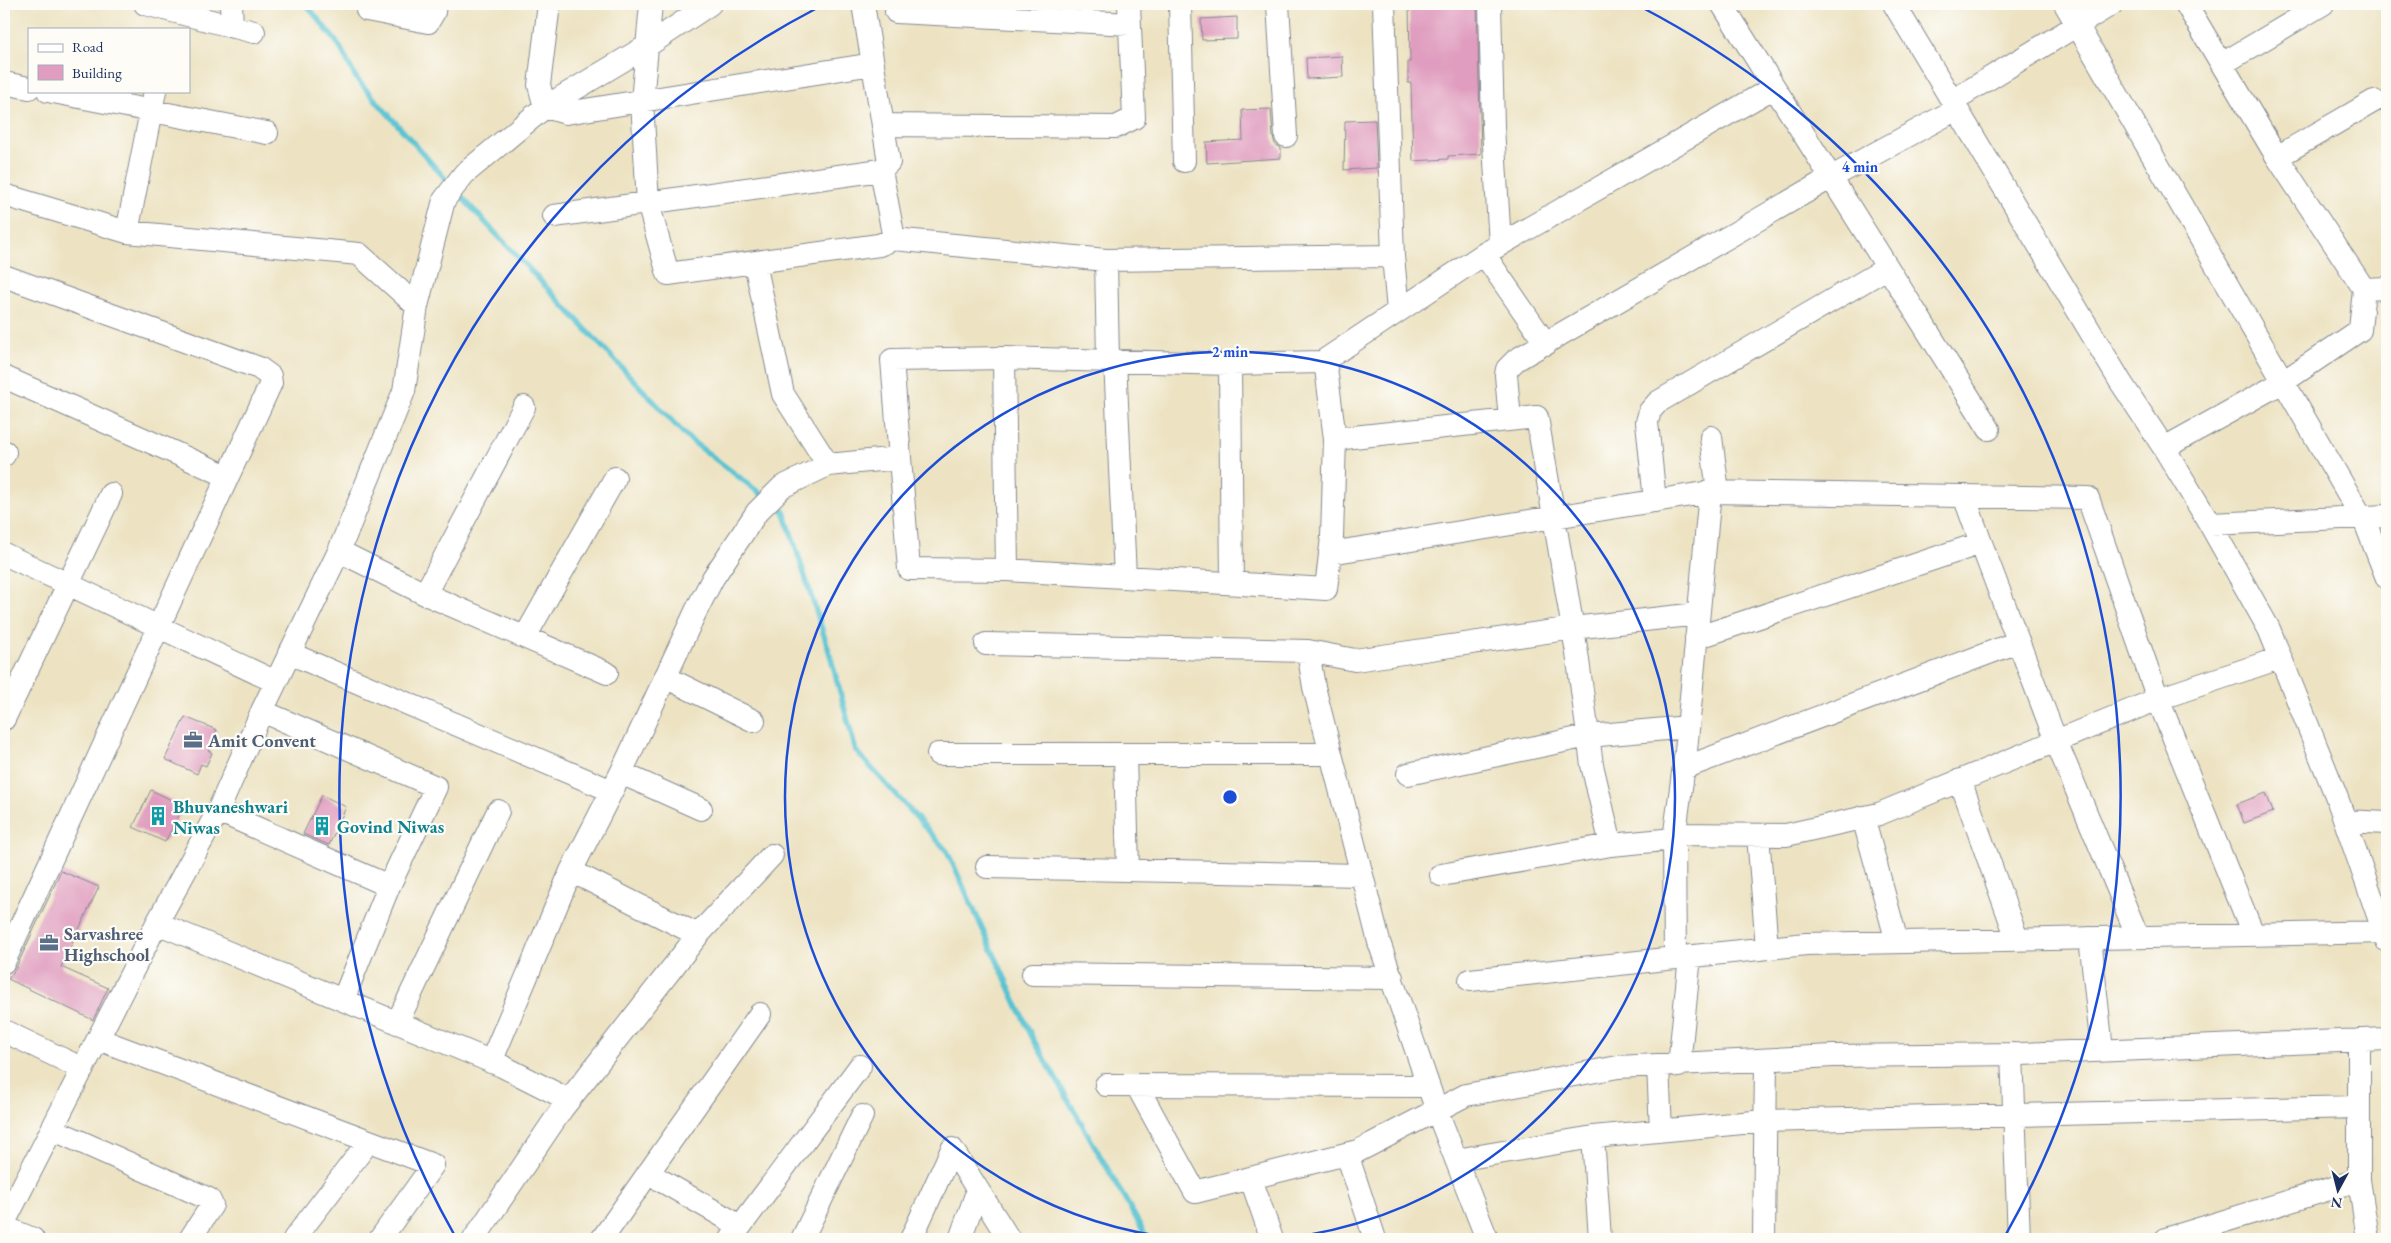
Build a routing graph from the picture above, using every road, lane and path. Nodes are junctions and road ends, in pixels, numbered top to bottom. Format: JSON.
{"nodes":[{"id":1,"x":145,"y":4,"type":"edge"},
{"id":2,"x":231,"y":4,"type":"edge"},
{"id":3,"x":435,"y":4,"type":"edge"},
{"id":4,"x":549,"y":4,"type":"edge"},
{"id":5,"x":652,"y":4,"type":"edge"},
{"id":6,"x":710,"y":4,"type":"edge"},
{"id":7,"x":862,"y":4,"type":"edge"},
{"id":8,"x":1180,"y":4,"type":"edge"},
{"id":9,"x":1278,"y":4,"type":"edge"},
{"id":10,"x":1384,"y":4,"type":"edge"},
{"id":11,"x":1490,"y":4,"type":"edge"},
{"id":12,"x":1722,"y":4,"type":"edge"},
{"id":13,"x":1894,"y":4,"type":"edge"},
{"id":14,"x":2065,"y":4,"type":"edge"},
{"id":15,"x":2112,"y":4,"type":"edge"},
{"id":16,"x":2186,"y":4,"type":"edge"},
{"id":17,"x":2322,"y":4,"type":"edge"},
{"id":18,"x":902,"y":8,"type":"edge"},
{"id":19,"x":367,"y":10,"type":"dead end"},
{"id":20,"x":1130,"y":14,"type":"edge"},
{"id":21,"x":172,"y":20,"type":"edge"},
{"id":22,"x":2078,"y":24,"type":"junction"},
{"id":23,"x":232,"y":27,"type":"junction"},
{"id":24,"x":867,"y":30,"type":"junction"},
{"id":25,"x":254,"y":32,"type":"dead end"},
{"id":26,"x":647,"y":46,"type":"junction"},
{"id":27,"x":873,"y":64,"type":"junction"},
{"id":28,"x":2222,"y":64,"type":"junction"},
{"id":29,"x":4,"y":83,"type":"edge"},
{"id":30,"x":28,"y":88,"type":"edge"},
{"id":31,"x":1773,"y":88,"type":"junction"},
{"id":32,"x":58,"y":92,"type":"edge"},
{"id":33,"x":152,"y":101,"type":"edge"},
{"id":34,"x":642,"y":101,"type":"junction"},
{"id":35,"x":2374,"y":101,"type":"dead end"},
{"id":36,"x":1954,"y":105,"type":"junction"},
{"id":37,"x":545,"y":107,"type":"junction"},
{"id":38,"x":883,"y":125,"type":"junction"},
{"id":39,"x":267,"y":133,"type":"dead end"},
{"id":40,"x":1286,"y":136,"type":"dead end"},
{"id":41,"x":2278,"y":157,"type":"junction"},
{"id":42,"x":1184,"y":162,"type":"dead end"},
{"id":43,"x":881,"y":170,"type":"junction"},
{"id":44,"x":1830,"y":178,"type":"junction"},
{"id":45,"x":4,"y":196,"type":"edge"},
{"id":46,"x":648,"y":203,"type":"junction"},
{"id":47,"x":554,"y":216,"type":"dead end"},
{"id":48,"x":127,"y":232,"type":"junction"},
{"id":49,"x":894,"y":239,"type":"junction"},
{"id":50,"x":1492,"y":250,"type":"junction"},
{"id":51,"x":1394,"y":256,"type":"junction"},
{"id":52,"x":1106,"y":260,"type":"junction"},
{"id":53,"x":755,"y":262,"type":"junction"},
{"id":54,"x":1888,"y":268,"type":"junction"},
{"id":55,"x":4,"y":276,"type":"edge"},
{"id":56,"x":2387,"y":288,"type":"edge"},
{"id":57,"x":2364,"y":289,"type":"junction"},
{"id":58,"x":417,"y":306,"type":"junction"},
{"id":59,"x":1398,"y":311,"type":"junction"},
{"id":60,"x":1546,"y":344,"type":"junction"},
{"id":61,"x":1004,"y":358,"type":"junction"},
{"id":62,"x":1111,"y":360,"type":"junction"},
{"id":63,"x":1325,"y":360,"type":"junction"},
{"id":64,"x":1230,"y":364,"type":"junction"},
{"id":65,"x":4,"y":377,"type":"edge"},
{"id":66,"x":2284,"y":382,"type":"junction"},
{"id":67,"x":524,"y":407,"type":"dead end"},
{"id":68,"x":1510,"y":420,"type":"junction"},
{"id":69,"x":1989,"y":429,"type":"dead end"},
{"id":70,"x":1711,"y":437,"type":"dead end"},
{"id":71,"x":1335,"y":439,"type":"junction"},
{"id":72,"x":2164,"y":448,"type":"junction"},
{"id":73,"x":899,"y":458,"type":"junction"},
{"id":74,"x":828,"y":465,"type":"junction"},
{"id":75,"x":227,"y":476,"type":"junction"},
{"id":76,"x":615,"y":478,"type":"dead end"},
{"id":77,"x":1714,"y":492,"type":"junction"},
{"id":78,"x":111,"y":494,"type":"dead end"},
{"id":79,"x":1964,"y":496,"type":"junction"},
{"id":80,"x":1655,"y":501,"type":"junction"},
{"id":81,"x":2362,"y":516,"type":"junction"},
{"id":82,"x":2387,"y":516,"type":"edge"},
{"id":83,"x":1554,"y":517,"type":"junction"},
{"id":84,"x":2210,"y":524,"type":"junction"},
{"id":85,"x":1981,"y":544,"type":"junction"},
{"id":86,"x":339,"y":551,"type":"junction"},
{"id":87,"x":1330,"y":553,"type":"junction"},
{"id":88,"x":4,"y":554,"type":"edge"},
{"id":89,"x":1008,"y":570,"type":"junction"},
{"id":90,"x":1125,"y":578,"type":"junction"},
{"id":91,"x":2387,"y":578,"type":"edge"},
{"id":92,"x":67,"y":583,"type":"junction"},
{"id":93,"x":1232,"y":584,"type":"junction"},
{"id":94,"x":426,"y":594,"type":"junction"},
{"id":95,"x":1698,"y":614,"type":"junction"},
{"id":96,"x":157,"y":626,"type":"junction"},
{"id":97,"x":1573,"y":628,"type":"junction"},
{"id":98,"x":525,"y":637,"type":"junction"},
{"id":99,"x":1696,"y":638,"type":"junction"},
{"id":100,"x":2018,"y":642,"type":"junction"},
{"id":101,"x":986,"y":644,"type":"dead end"},
{"id":102,"x":1308,"y":651,"type":"junction"},
{"id":103,"x":289,"y":653,"type":"junction"},
{"id":104,"x":2280,"y":658,"type":"junction"},
{"id":105,"x":607,"y":673,"type":"dead end"},
{"id":106,"x":665,"y":677,"type":"junction"},
{"id":107,"x":276,"y":682,"type":"junction"},
{"id":108,"x":2158,"y":699,"type":"junction"},
{"id":109,"x":262,"y":710,"type":"junction"},
{"id":110,"x":4,"y":719,"type":"edge"},
{"id":111,"x":754,"y":721,"type":"dead end"},
{"id":112,"x":1688,"y":727,"type":"junction"},
{"id":113,"x":1588,"y":736,"type":"junction"},
{"id":114,"x":2056,"y":741,"type":"junction"},
{"id":115,"x":938,"y":754,"type":"dead end"},
{"id":116,"x":1125,"y":754,"type":"junction"},
{"id":117,"x":1331,"y":754,"type":"junction"},
{"id":118,"x":1684,"y":768,"type":"junction"},
{"id":119,"x":1408,"y":774,"type":"dead end"},
{"id":120,"x":1960,"y":780,"type":"junction"},
{"id":121,"x":616,"y":782,"type":"junction"},
{"id":122,"x":701,"y":809,"type":"dead end"},
{"id":123,"x":218,"y":811,"type":"junction"},
{"id":124,"x":498,"y":811,"type":"dead end"},
{"id":125,"x":1863,"y":817,"type":"junction"},
{"id":126,"x":2345,"y":821,"type":"junction"},
{"id":127,"x":2387,"y":823,"type":"edge"},
{"id":128,"x":1758,"y":835,"type":"junction"},
{"id":129,"x":1674,"y":837,"type":"junction"},
{"id":130,"x":1611,"y":844,"type":"junction"},
{"id":131,"x":772,"y":855,"type":"dead end"},
{"id":132,"x":987,"y":867,"type":"dead end"},
{"id":133,"x":1128,"y":870,"type":"junction"},
{"id":134,"x":571,"y":871,"type":"junction"},
{"id":135,"x":1441,"y":874,"type":"dead end"},
{"id":136,"x":1362,"y":875,"type":"junction"},
{"id":137,"x":389,"y":886,"type":"junction"},
{"id":138,"x":157,"y":923,"type":"junction"},
{"id":139,"x":2253,"y":934,"type":"junction"},
{"id":140,"x":698,"y":935,"type":"junction"},
{"id":141,"x":2386,"y":935,"type":"edge"},
{"id":142,"x":2138,"y":937,"type":"junction"},
{"id":143,"x":2090,"y":938,"type":"junction"},
{"id":144,"x":2017,"y":939,"type":"junction"},
{"id":145,"x":1897,"y":942,"type":"junction"},
{"id":146,"x":1767,"y":948,"type":"junction"},
{"id":147,"x":1682,"y":957,"type":"junction"},
{"id":148,"x":4,"y":962,"type":"edge"},
{"id":149,"x":1032,"y":974,"type":"dead end"},
{"id":150,"x":1392,"y":978,"type":"junction"},
{"id":151,"x":1470,"y":980,"type":"dead end"},
{"id":152,"x":344,"y":1000,"type":"junction"},
{"id":153,"x":760,"y":1014,"type":"dead end"},
{"id":154,"x":397,"y":1023,"type":"junction"},
{"id":155,"x":4,"y":1031,"type":"edge"},
{"id":156,"x":2387,"y":1038,"type":"edge"},
{"id":157,"x":98,"y":1039,"type":"junction"},
{"id":158,"x":2359,"y":1040,"type":"junction"},
{"id":159,"x":2102,"y":1050,"type":"junction"},
{"id":160,"x":2012,"y":1054,"type":"junction"},
{"id":161,"x":1766,"y":1060,"type":"junction"},
{"id":162,"x":491,"y":1062,"type":"junction"},
{"id":163,"x":860,"y":1066,"type":"dead end"},
{"id":164,"x":1668,"y":1066,"type":"junction"},
{"id":165,"x":83,"y":1070,"type":"junction"},
{"id":166,"x":1106,"y":1086,"type":"dead end"},
{"id":167,"x":1137,"y":1086,"type":"junction"},
{"id":168,"x":1428,"y":1086,"type":"junction"},
{"id":169,"x":569,"y":1100,"type":"junction"},
{"id":170,"x":2359,"y":1107,"type":"junction"},
{"id":171,"x":1437,"y":1111,"type":"junction"},
{"id":172,"x":862,"y":1116,"type":"dead end"},
{"id":173,"x":2015,"y":1116,"type":"junction"},
{"id":174,"x":1764,"y":1121,"type":"junction"},
{"id":175,"x":52,"y":1129,"type":"junction"},
{"id":176,"x":1661,"y":1130,"type":"junction"},
{"id":177,"x":1593,"y":1137,"type":"junction"},
{"id":178,"x":369,"y":1141,"type":"junction"},
{"id":179,"x":1347,"y":1154,"type":"junction"},
{"id":180,"x":1456,"y":1160,"type":"junction"},
{"id":181,"x":648,"y":1173,"type":"junction"},
{"id":182,"x":1251,"y":1179,"type":"junction"},
{"id":183,"x":2359,"y":1180,"type":"junction"},
{"id":184,"x":977,"y":1192,"type":"junction"},
{"id":185,"x":4,"y":1225,"type":"edge"},
{"id":186,"x":736,"y":1233,"type":"edge"},
{"id":187,"x":2387,"y":1233,"type":"edge"},
{"id":188,"x":33,"y":1239,"type":"edge"},
{"id":189,"x":190,"y":1239,"type":"edge"},
{"id":190,"x":294,"y":1239,"type":"edge"},
{"id":191,"x":380,"y":1239,"type":"edge"},
{"id":192,"x":474,"y":1239,"type":"edge"},
{"id":193,"x":602,"y":1239,"type":"edge"},
{"id":194,"x":802,"y":1239,"type":"edge"},
{"id":195,"x":911,"y":1239,"type":"edge"},
{"id":196,"x":960,"y":1239,"type":"edge"},
{"id":197,"x":1009,"y":1239,"type":"edge"},
{"id":198,"x":1272,"y":1239,"type":"edge"},
{"id":199,"x":1375,"y":1239,"type":"edge"},
{"id":200,"x":1487,"y":1239,"type":"edge"},
{"id":201,"x":1600,"y":1239,"type":"edge"},
{"id":202,"x":1764,"y":1239,"type":"edge"},
{"id":203,"x":2019,"y":1239,"type":"edge"},
{"id":204,"x":2166,"y":1239,"type":"edge"},
{"id":205,"x":2368,"y":1239,"type":"edge"}],
"edges":[{"from":1,"to":21,"type":"street"},
{"from":2,"to":23,"type":"street"},
{"from":3,"to":19,"type":"street"},
{"from":4,"to":37,"type":"street"},
{"from":5,"to":26,"type":"street"},
{"from":6,"to":26,"type":"street"},
{"from":7,"to":24,"type":"street"},
{"from":8,"to":42,"type":"street"},
{"from":9,"to":40,"type":"street"},
{"from":10,"to":51,"type":"street"},
{"from":11,"to":50,"type":"street"},
{"from":12,"to":31,"type":"street"},
{"from":13,"to":36,"type":"street"},
{"from":14,"to":22,"type":"street"},
{"from":15,"to":22,"type":"street"},
{"from":16,"to":28,"type":"street"},
{"from":17,"to":28,"type":"street"},
{"from":18,"to":20,"type":"street"},
{"from":18,"to":24,"type":"street"},
{"from":20,"to":38,"type":"street"},
{"from":21,"to":23,"type":"street"},
{"from":22,"to":36,"type":"street"},
{"from":22,"to":66,"type":"street"},
{"from":23,"to":25,"type":"street"},
{"from":24,"to":27,"type":"street"},
{"from":26,"to":34,"type":"street"},
{"from":26,"to":37,"type":"street"},
{"from":27,"to":34,"type":"street"},
{"from":27,"to":38,"type":"street"},
{"from":28,"to":41,"type":"street"},
{"from":29,"to":30,"type":"street"},
{"from":31,"to":44,"type":"street"},
{"from":31,"to":50,"type":"street"},
{"from":32,"to":33,"type":"street"},
{"from":33,"to":39,"type":"street"},
{"from":33,"to":48,"type":"street"},
{"from":34,"to":37,"type":"street"},
{"from":34,"to":46,"type":"street"},
{"from":35,"to":41,"type":"street"},
{"from":36,"to":44,"type":"street"},
{"from":36,"to":72,"type":"street"},
{"from":37,"to":58,"type":"street"},
{"from":38,"to":43,"type":"street"},
{"from":41,"to":57,"type":"street"},
{"from":43,"to":46,"type":"street"},
{"from":43,"to":49,"type":"street"},
{"from":44,"to":54,"type":"street"},
{"from":44,"to":60,"type":"street"},
{"from":45,"to":48,"type":"street"},
{"from":46,"to":47,"type":"street"},
{"from":46,"to":53,"type":"street"},
{"from":48,"to":58,"type":"street"},
{"from":49,"to":52,"type":"street"},
{"from":49,"to":53,"type":"street"},
{"from":50,"to":59,"type":"street"},
{"from":50,"to":60,"type":"street"},
{"from":51,"to":52,"type":"street"},
{"from":51,"to":59,"type":"street"},
{"from":52,"to":62,"type":"street"},
{"from":53,"to":74,"type":"street"},
{"from":54,"to":69,"type":"street"},
{"from":54,"to":80,"type":"street"},
{"from":55,"to":75,"type":"street"},
{"from":56,"to":57,"type":"street"},
{"from":57,"to":66,"type":"street"},
{"from":58,"to":86,"type":"street"},
{"from":59,"to":63,"type":"street"},
{"from":60,"to":68,"type":"street"},
{"from":61,"to":62,"type":"street"},
{"from":61,"to":73,"type":"street"},
{"from":61,"to":89,"type":"street"},
{"from":62,"to":64,"type":"street"},
{"from":62,"to":90,"type":"street"},
{"from":63,"to":64,"type":"street"},
{"from":63,"to":71,"type":"street"},
{"from":64,"to":93,"type":"street"},
{"from":65,"to":75,"type":"street"},
{"from":66,"to":72,"type":"street"},
{"from":66,"to":81,"type":"street"},
{"from":67,"to":94,"type":"street"},
{"from":68,"to":71,"type":"street"},
{"from":68,"to":83,"type":"street"},
{"from":70,"to":77,"type":"street"},
{"from":71,"to":87,"type":"street"},
{"from":72,"to":84,"type":"street"},
{"from":73,"to":74,"type":"street"},
{"from":73,"to":89,"type":"street"},
{"from":74,"to":106,"type":"street"},
{"from":75,"to":96,"type":"street"},
{"from":76,"to":98,"type":"street"},
{"from":77,"to":79,"type":"street"},
{"from":77,"to":80,"type":"street"},
{"from":77,"to":95,"type":"street"},
{"from":78,"to":92,"type":"street"},
{"from":79,"to":85,"type":"street"},
{"from":79,"to":108,"type":"street"},
{"from":80,"to":83,"type":"street"},
{"from":81,"to":82,"type":"street"},
{"from":81,"to":84,"type":"street"},
{"from":81,"to":91,"type":"street"},
{"from":83,"to":87,"type":"street"},
{"from":83,"to":97,"type":"street"},
{"from":84,"to":104,"type":"street"},
{"from":85,"to":99,"type":"street"},
{"from":85,"to":100,"type":"street"},
{"from":86,"to":94,"type":"street"},
{"from":86,"to":103,"type":"street"},
{"from":87,"to":93,"type":"street"},
{"from":88,"to":92,"type":"street"},
{"from":89,"to":90,"type":"street"},
{"from":90,"to":93,"type":"street"},
{"from":92,"to":96,"type":"street"},
{"from":92,"to":110,"type":"street"},
{"from":94,"to":98,"type":"street"},
{"from":95,"to":97,"type":"street"},
{"from":95,"to":99,"type":"street"},
{"from":96,"to":107,"type":"street"},
{"from":96,"to":148,"type":"street"},
{"from":97,"to":102,"type":"street"},
{"from":97,"to":113,"type":"street"},
{"from":98,"to":105,"type":"street"},
{"from":99,"to":112,"type":"street"},
{"from":100,"to":114,"type":"street"},
{"from":100,"to":118,"type":"street"},
{"from":101,"to":102,"type":"street"},
{"from":102,"to":117,"type":"street"},
{"from":103,"to":107,"type":"street"},
{"from":103,"to":121,"type":"street"},
{"from":104,"to":108,"type":"street"},
{"from":104,"to":126,"type":"street"},
{"from":106,"to":111,"type":"street"},
{"from":106,"to":121,"type":"street"},
{"from":107,"to":109,"type":"street"},
{"from":108,"to":114,"type":"street"},
{"from":108,"to":139,"type":"street"},
{"from":109,"to":123,"type":"street"},
{"from":109,"to":137,"type":"street"},
{"from":112,"to":113,"type":"street"},
{"from":112,"to":118,"type":"street"},
{"from":113,"to":119,"type":"street"},
{"from":113,"to":130,"type":"street"},
{"from":114,"to":120,"type":"street"},
{"from":114,"to":142,"type":"street"},
{"from":115,"to":116,"type":"street"},
{"from":116,"to":117,"type":"street"},
{"from":116,"to":133,"type":"street"},
{"from":117,"to":136,"type":"street"},
{"from":118,"to":129,"type":"street"},
{"from":120,"to":125,"type":"street"},
{"from":120,"to":144,"type":"street"},
{"from":121,"to":122,"type":"street"},
{"from":121,"to":134,"type":"street"},
{"from":123,"to":137,"type":"street"},
{"from":123,"to":138,"type":"street"},
{"from":124,"to":154,"type":"street"},
{"from":125,"to":128,"type":"street"},
{"from":125,"to":145,"type":"street"},
{"from":126,"to":127,"type":"street"},
{"from":126,"to":141,"type":"street"},
{"from":128,"to":129,"type":"street"},
{"from":128,"to":146,"type":"street"},
{"from":129,"to":130,"type":"street"},
{"from":129,"to":147,"type":"street"},
{"from":130,"to":135,"type":"street"},
{"from":131,"to":140,"type":"street"},
{"from":132,"to":133,"type":"street"},
{"from":133,"to":136,"type":"street"},
{"from":134,"to":140,"type":"street"},
{"from":134,"to":162,"type":"street"},
{"from":136,"to":150,"type":"street"},
{"from":137,"to":152,"type":"street"},
{"from":138,"to":152,"type":"street"},
{"from":138,"to":157,"type":"street"},
{"from":139,"to":141,"type":"street"},
{"from":139,"to":142,"type":"street"},
{"from":140,"to":169,"type":"street"},
{"from":142,"to":143,"type":"street"},
{"from":143,"to":144,"type":"street"},
{"from":143,"to":159,"type":"street"},
{"from":144,"to":145,"type":"street"},
{"from":145,"to":146,"type":"street"},
{"from":146,"to":147,"type":"street"},
{"from":147,"to":151,"type":"street"},
{"from":147,"to":164,"type":"street"},
{"from":149,"to":150,"type":"street"},
{"from":150,"to":168,"type":"street"},
{"from":152,"to":154,"type":"street"},
{"from":153,"to":181,"type":"street"},
{"from":154,"to":162,"type":"street"},
{"from":155,"to":165,"type":"street"},
{"from":156,"to":158,"type":"street"},
{"from":157,"to":165,"type":"street"},
{"from":157,"to":178,"type":"street"},
{"from":158,"to":159,"type":"street"},
{"from":158,"to":170,"type":"street"},
{"from":159,"to":160,"type":"street"},
{"from":160,"to":161,"type":"street"},
{"from":160,"to":173,"type":"street"},
{"from":161,"to":164,"type":"street"},
{"from":161,"to":174,"type":"street"},
{"from":162,"to":169,"type":"street"},
{"from":163,"to":186,"type":"street"},
{"from":164,"to":171,"type":"street"},
{"from":164,"to":176,"type":"street"},
{"from":165,"to":175,"type":"street"},
{"from":166,"to":167,"type":"street"},
{"from":167,"to":168,"type":"street"},
{"from":167,"to":182,"type":"street"},
{"from":168,"to":171,"type":"street"},
{"from":169,"to":192,"type":"street"},
{"from":170,"to":173,"type":"street"},
{"from":170,"to":183,"type":"street"},
{"from":171,"to":179,"type":"street"},
{"from":171,"to":180,"type":"street"},
{"from":172,"to":194,"type":"street"},
{"from":173,"to":174,"type":"street"},
{"from":173,"to":203,"type":"street"},
{"from":174,"to":176,"type":"street"},
{"from":174,"to":202,"type":"street"},
{"from":175,"to":185,"type":"street"},
{"from":175,"to":189,"type":"street"},
{"from":176,"to":177,"type":"street"},
{"from":177,"to":180,"type":"street"},
{"from":177,"to":201,"type":"street"},
{"from":178,"to":190,"type":"street"},
{"from":178,"to":191,"type":"street"},
{"from":179,"to":182,"type":"street"},
{"from":179,"to":199,"type":"street"},
{"from":180,"to":200,"type":"street"},
{"from":181,"to":186,"type":"street"},
{"from":181,"to":193,"type":"street"},
{"from":182,"to":198,"type":"street"},
{"from":183,"to":204,"type":"street"},
{"from":183,"to":205,"type":"street"},
{"from":184,"to":195,"type":"street"},
{"from":184,"to":196,"type":"street"},
{"from":184,"to":197,"type":"street"},
{"from":185,"to":188,"type":"street"},
{"from":187,"to":205,"type":"street"}]}
